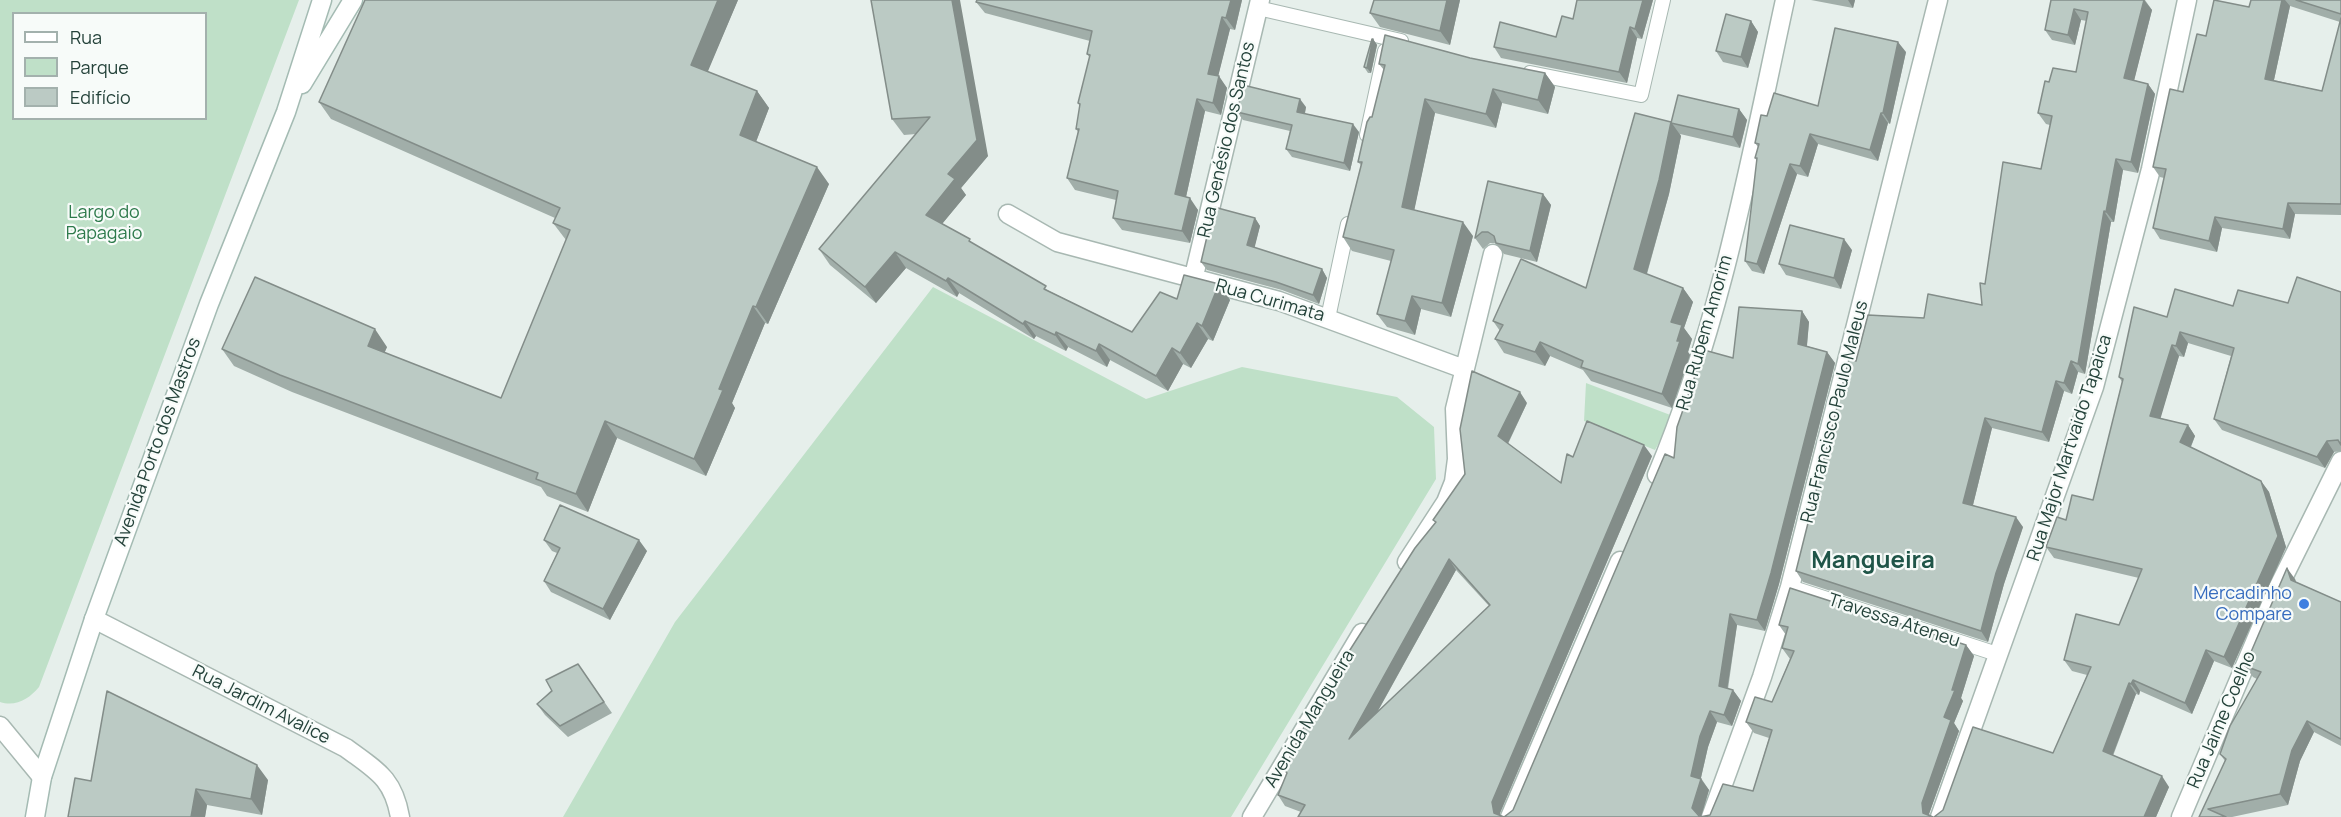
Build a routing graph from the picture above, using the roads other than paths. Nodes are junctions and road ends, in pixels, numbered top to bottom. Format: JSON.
{"nodes":[{"id":1,"x":322,"y":0,"type":"edge"},
{"id":2,"x":353,"y":0,"type":"edge"},
{"id":3,"x":1663,"y":0,"type":"edge"},
{"id":4,"x":1785,"y":0,"type":"edge"},
{"id":5,"x":1938,"y":0,"type":"edge"},
{"id":6,"x":2187,"y":0,"type":"edge"},
{"id":7,"x":1259,"y":4,"type":"edge"},
{"id":8,"x":1388,"y":38,"type":"junction"},
{"id":9,"x":1419,"y":46,"type":"edge"},
{"id":10,"x":1516,"y":70,"type":"edge"},
{"id":11,"x":286,"y":112,"type":"junction"},
{"id":12,"x":1363,"y":154,"type":"edge"},
{"id":13,"x":1351,"y":213,"type":"edge"},
{"id":14,"x":1008,"y":214,"type":"dead end"},
{"id":15,"x":1493,"y":254,"type":"edge"},
{"id":16,"x":1193,"y":280,"type":"junction"},
{"id":17,"x":1328,"y":318,"type":"junction"},
{"id":18,"x":1464,"y":369,"type":"junction"},
{"id":19,"x":2341,"y":461,"type":"edge"},
{"id":20,"x":1650,"y":489,"type":"edge"},
{"id":21,"x":1629,"y":540,"type":"edge"},
{"id":22,"x":1400,"y":573,"type":"edge"},
{"id":23,"x":1790,"y":587,"type":"junction"},
{"id":24,"x":94,"y":619,"type":"junction"},
{"id":25,"x":1370,"y":621,"type":"edge"},
{"id":26,"x":1997,"y":654,"type":"junction"},
{"id":27,"x":0,"y":726,"type":"edge"},
{"id":28,"x":42,"y":777,"type":"junction"},
{"id":29,"x":35,"y":817,"type":"edge"},
{"id":30,"x":400,"y":817,"type":"edge"},
{"id":31,"x":1252,"y":817,"type":"edge"},
{"id":32,"x":1510,"y":817,"type":"edge"},
{"id":33,"x":1711,"y":817,"type":"edge"},
{"id":34,"x":1940,"y":817,"type":"edge"},
{"id":35,"x":2181,"y":817,"type":"edge"}],
"edges":[{"from":1,"to":11,"type":"street","name":"Avenida Porto dos Mastros"},
{"from":2,"to":11,"type":"street","name":"Avenida Porto dos Mastros"},
{"from":3,"to":10,"type":"lane"},
{"from":4,"to":20,"type":"street","name":"Rua Rubem Amorim"},
{"from":5,"to":23,"type":"street","name":"Rua Francisco Paulo Maleus"},
{"from":6,"to":26,"type":"street","name":"Rua Major Martvaido Tapaica"},
{"from":7,"to":8,"type":"lane"},
{"from":7,"to":16,"type":"street","name":"Rua Genésio dos Santos"},
{"from":8,"to":9,"type":"lane"},
{"from":8,"to":12,"type":"lane"},
{"from":11,"to":24,"type":"street","name":"Avenida Porto dos Mastros"},
{"from":13,"to":17,"type":"lane"},
{"from":14,"to":16,"type":"street","name":"Rua Curimata"},
{"from":15,"to":18,"type":"street"},
{"from":16,"to":17,"type":"street","name":"Rua Curimata"},
{"from":17,"to":18,"type":"street","name":"Rua Curimata"},
{"from":18,"to":22,"type":"street"},
{"from":19,"to":35,"type":"street","name":"Rua Jaime Coelho"},
{"from":21,"to":32,"type":"street"},
{"from":23,"to":26,"type":"lane","name":"Travessa Ateneu"},
{"from":23,"to":33,"type":"street","name":"Rua Francisco Paulo Maleus"},
{"from":24,"to":28,"type":"street","name":"Avenida Porto dos Mastros"},
{"from":24,"to":30,"type":"street","name":"Rua Jardim Avalice"},
{"from":25,"to":31,"type":"street","name":"Avenida Mangueira"},
{"from":26,"to":34,"type":"street","name":"Rua Major Martvaido Tapaica"},
{"from":27,"to":28,"type":"street"},
{"from":28,"to":29,"type":"street","name":"Avenida Porto dos Mastros"}]}
